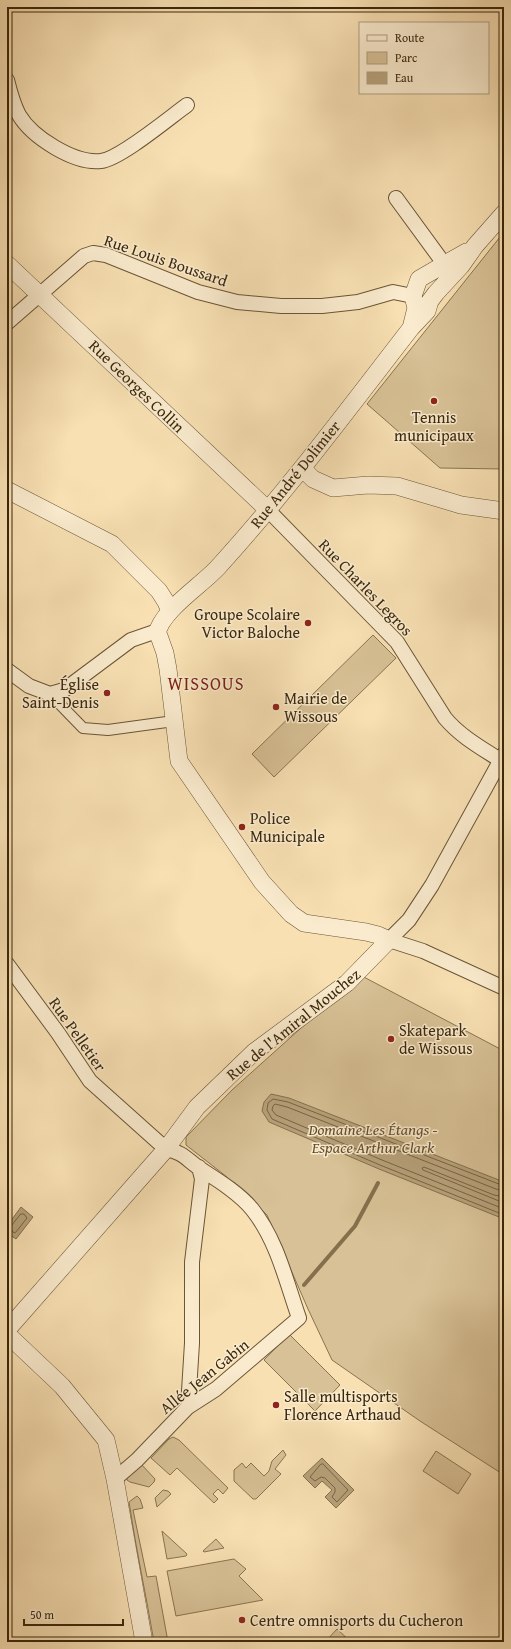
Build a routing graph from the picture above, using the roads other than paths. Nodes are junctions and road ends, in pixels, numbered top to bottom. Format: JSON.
{"nodes":[{"id":1,"x":7,"y":80,"type":"edge"},
{"id":2,"x":187,"y":105,"type":"dead end"},
{"id":3,"x":396,"y":198,"type":"dead end"},
{"id":4,"x":504,"y":213,"type":"edge"},
{"id":5,"x":7,"y":264,"type":"edge"},
{"id":6,"x":446,"y":273,"type":"junction"},
{"id":7,"x":40,"y":294,"type":"junction"},
{"id":8,"x":413,"y":296,"type":"junction"},
{"id":9,"x":7,"y":323,"type":"edge"},
{"id":10,"x":411,"y":328,"type":"junction"},
{"id":11,"x":302,"y":468,"type":"junction"},
{"id":12,"x":7,"y":490,"type":"edge"},
{"id":13,"x":267,"y":509,"type":"junction"},
{"id":14,"x":504,"y":511,"type":"edge"},
{"id":15,"x":170,"y":611,"type":"junction"},
{"id":16,"x":157,"y":631,"type":"junction"},
{"id":17,"x":7,"y":670,"type":"edge"},
{"id":18,"x":50,"y":694,"type":"junction"},
{"id":19,"x":174,"y":721,"type":"junction"},
{"id":20,"x":502,"y":757,"type":"edge"},
{"id":21,"x":389,"y":940,"type":"junction"},
{"id":22,"x":7,"y":964,"type":"edge"},
{"id":23,"x":504,"y":988,"type":"edge"},
{"id":24,"x":166,"y":1149,"type":"junction"},
{"id":25,"x":199,"y":1167,"type":"junction"},
{"id":26,"x":7,"y":1330,"type":"edge"},
{"id":27,"x":7,"y":1334,"type":"edge"},
{"id":28,"x":188,"y":1407,"type":"junction"},
{"id":29,"x":114,"y":1479,"type":"junction"},
{"id":30,"x":144,"y":1642,"type":"edge"}],
"edges":[{"from":1,"to":2,"type":"street"},
{"from":3,"to":6,"type":"street"},
{"from":4,"to":6,"type":"street","name":"Rue André Dolimier"},
{"from":5,"to":7,"type":"street","name":"Rue Georges Collin"},
{"from":6,"to":8,"type":"street","name":"Rue André Dolimier"},
{"from":6,"to":10,"type":"street","name":"Rue André Dolimier"},
{"from":7,"to":8,"type":"street","name":"Rue Louis Boussard"},
{"from":7,"to":9,"type":"street","name":"Rue Louis Boussard"},
{"from":7,"to":13,"type":"street","name":"Rue Georges Collin"},
{"from":8,"to":10,"type":"street","name":"Rue André Dolimier"},
{"from":10,"to":11,"type":"street","name":"Rue André Dolimier"},
{"from":11,"to":13,"type":"street","name":"Rue André Dolimier"},
{"from":11,"to":14,"type":"street"},
{"from":12,"to":15,"type":"street"},
{"from":13,"to":15,"type":"street","name":"Rue André Dolimier"},
{"from":13,"to":20,"type":"street","name":"Rue Charles Legros"},
{"from":15,"to":16,"type":"street","name":"Rue André Dolimier"},
{"from":16,"to":18,"type":"street"},
{"from":16,"to":19,"type":"street"},
{"from":17,"to":18,"type":"street"},
{"from":18,"to":19,"type":"street"},
{"from":19,"to":21,"type":"street"},
{"from":20,"to":21,"type":"street","name":"Rue de l'Amiral Mouchez"},
{"from":21,"to":23,"type":"street"},
{"from":21,"to":24,"type":"street","name":"Rue de l'Amiral Mouchez"},
{"from":22,"to":24,"type":"street","name":"Rue Pelletier"},
{"from":24,"to":25,"type":"street"},
{"from":24,"to":26,"type":"street","name":"Rue de l'Amiral Mouchez"},
{"from":25,"to":28,"type":"street"},
{"from":25,"to":28,"type":"street","name":"Allée Jean Gabin"},
{"from":27,"to":29,"type":"street"},
{"from":28,"to":29,"type":"street","name":"Allée Jean Gabin"},
{"from":29,"to":30,"type":"street"}]}
